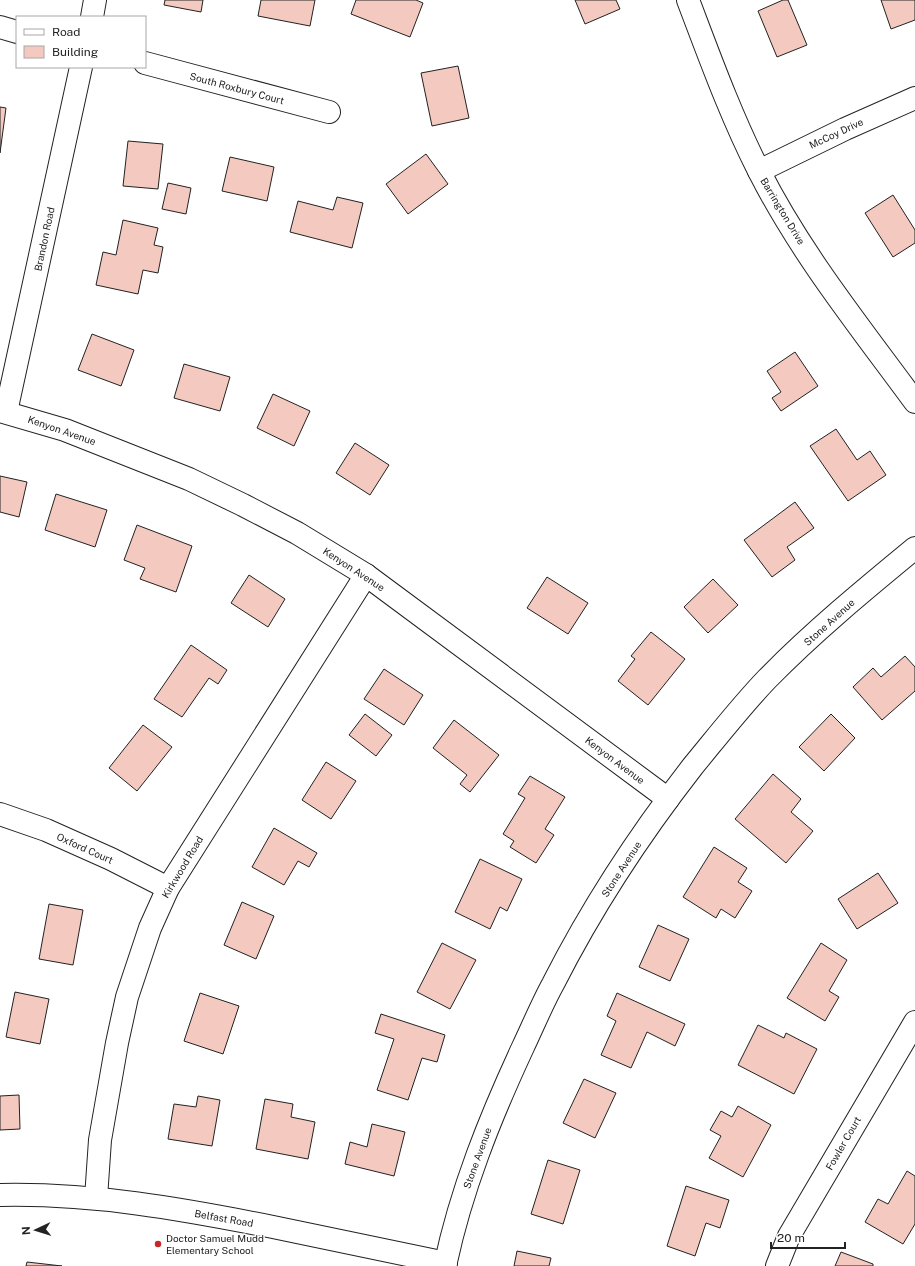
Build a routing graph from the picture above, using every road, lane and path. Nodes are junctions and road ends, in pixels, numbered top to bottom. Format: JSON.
{"nodes":[{"id":1,"x":95,"y":0,"type":"edge"},
{"id":2,"x":688,"y":0,"type":"edge"},
{"id":3,"x":92,"y":16,"type":"edge"},
{"id":4,"x":0,"y":27,"type":"edge"},
{"id":5,"x":16,"y":32,"type":"edge"},
{"id":6,"x":146,"y":63,"type":"edge"},
{"id":7,"x":81,"y":68,"type":"edge"},
{"id":8,"x":915,"y":98,"type":"edge"},
{"id":9,"x":329,"y":112,"type":"dead end"},
{"id":10,"x":759,"y":171,"type":"junction"},
{"id":11,"x":915,"y":402,"type":"edge"},
{"id":12,"x":3,"y":411,"type":"edge"},
{"id":13,"x":915,"y":548,"type":"edge"},
{"id":14,"x":366,"y":575,"type":"junction"},
{"id":15,"x":668,"y":799,"type":"junction"},
{"id":16,"x":0,"y":814,"type":"edge"},
{"id":17,"x":168,"y":888,"type":"junction"},
{"id":18,"x":915,"y":1022,"type":"edge"},
{"id":19,"x":0,"y":1195,"type":"edge"},
{"id":20,"x":96,"y":1198,"type":"junction"},
{"id":21,"x":445,"y":1264,"type":"edge"},
{"id":22,"x":778,"y":1266,"type":"edge"}],
"edges":[{"from":1,"to":3,"type":"street"},
{"from":2,"to":10,"type":"street","name":"Barrington Drive"},
{"from":4,"to":5,"type":"street"},
{"from":6,"to":9,"type":"street","name":"South Roxbury Court"},
{"from":7,"to":12,"type":"street","name":"Brandon Road"},
{"from":8,"to":10,"type":"street","name":"McCoy Drive"},
{"from":10,"to":11,"type":"street","name":"Barrington Drive"},
{"from":12,"to":14,"type":"street","name":"Kenyon Avenue"},
{"from":13,"to":15,"type":"street","name":"Stone Avenue"},
{"from":14,"to":15,"type":"street","name":"Kenyon Avenue"},
{"from":14,"to":17,"type":"street","name":"Kirkwood Road"},
{"from":15,"to":21,"type":"street","name":"Stone Avenue"},
{"from":16,"to":17,"type":"street","name":"Oxford Court"},
{"from":17,"to":20,"type":"street","name":"Kirkwood Road"},
{"from":18,"to":22,"type":"street","name":"Fowler Court"},
{"from":19,"to":20,"type":"street","name":"Belfast Road"},
{"from":20,"to":21,"type":"street","name":"Belfast Road"}]}
